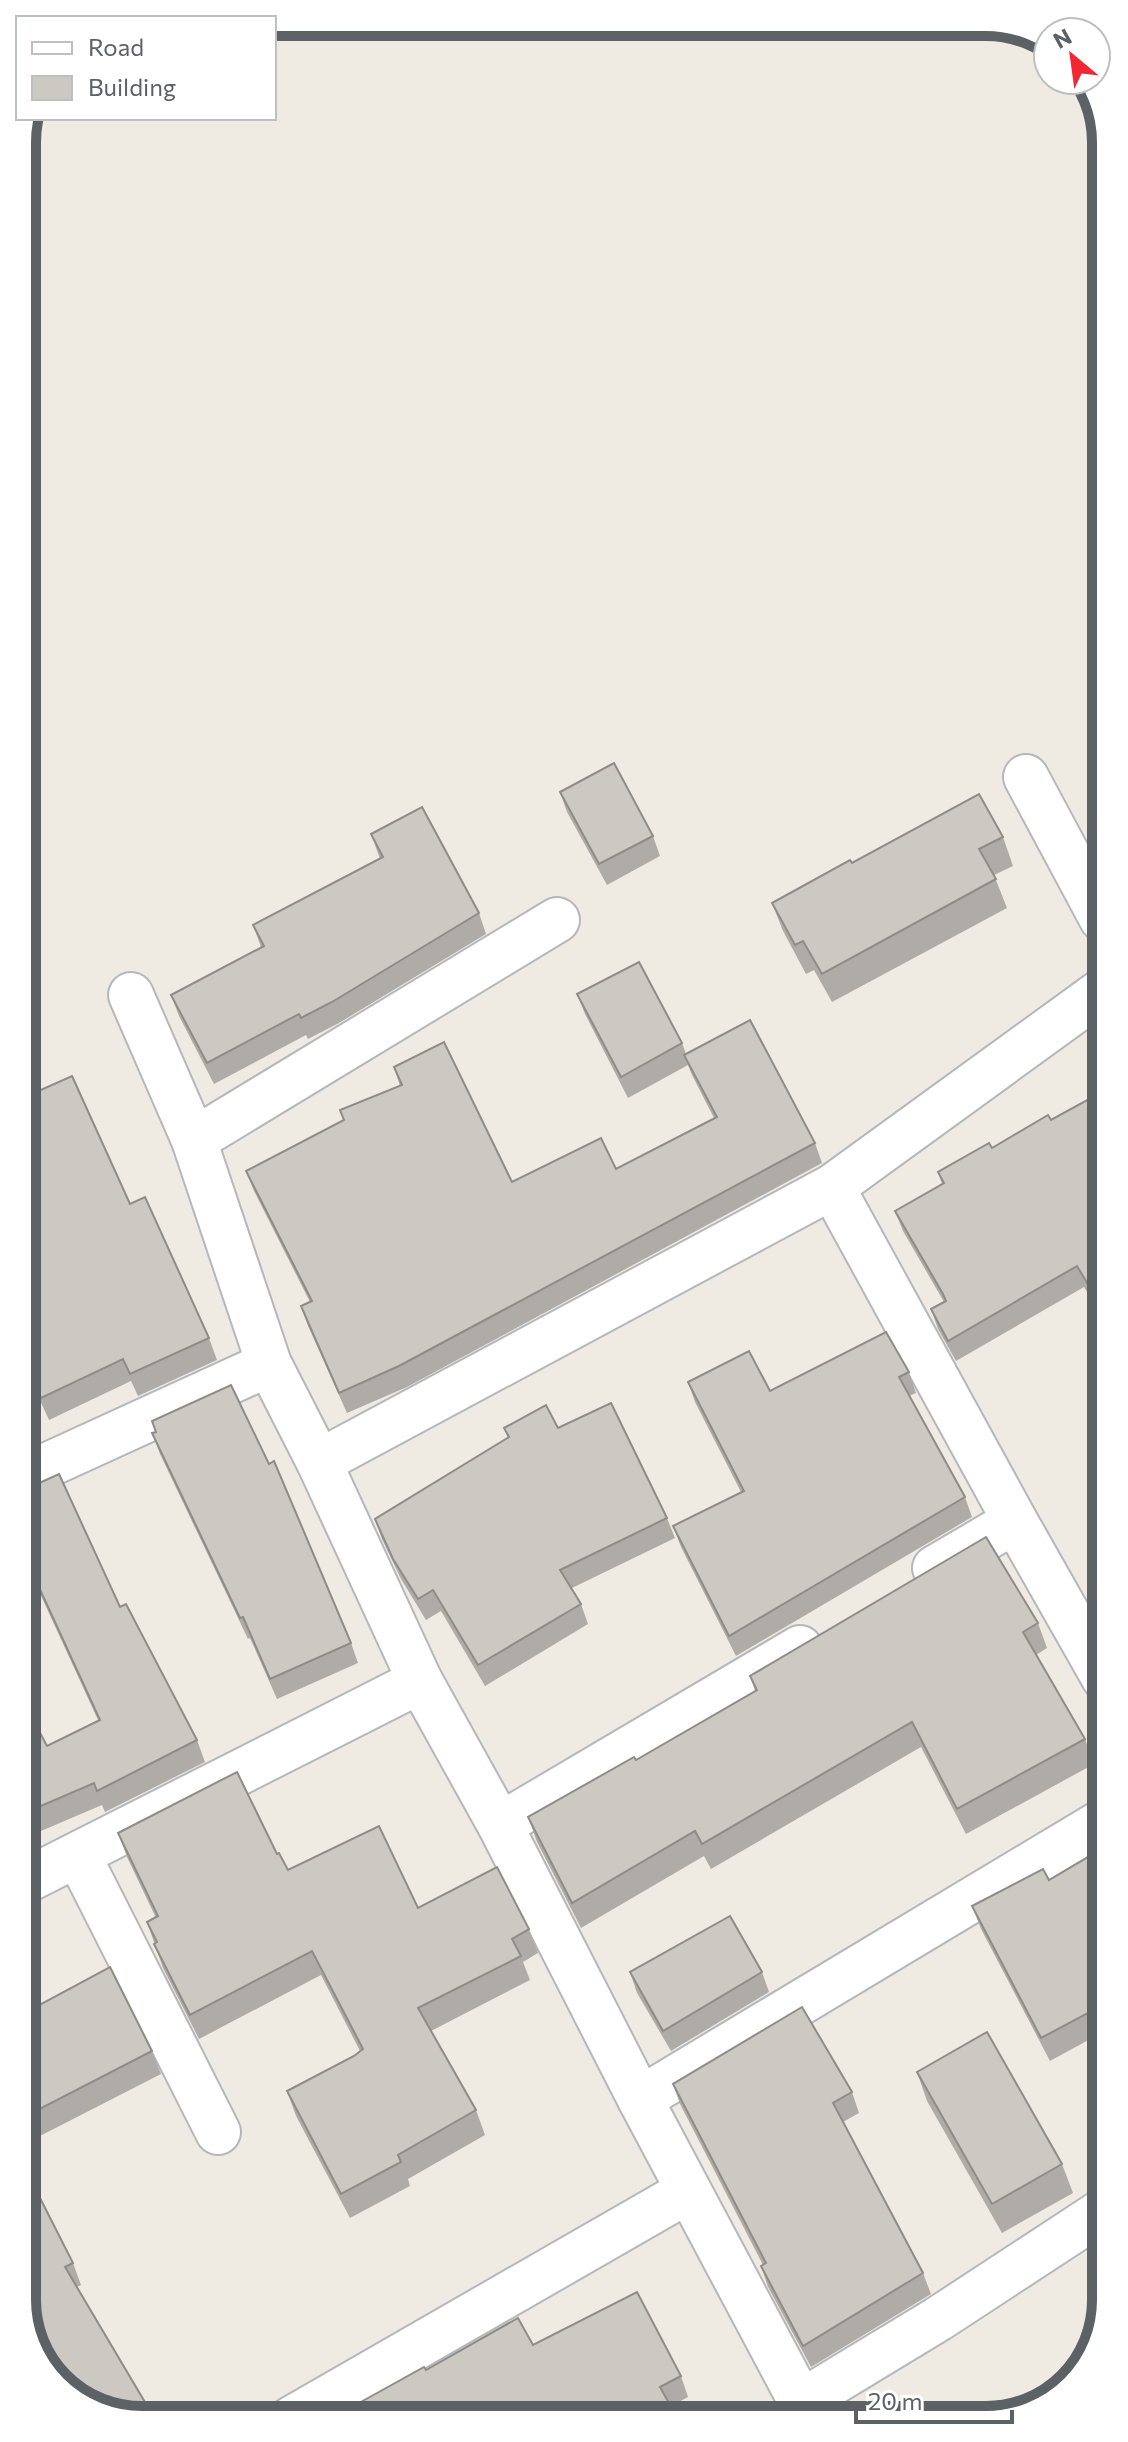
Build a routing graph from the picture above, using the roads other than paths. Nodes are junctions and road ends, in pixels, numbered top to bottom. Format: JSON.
{"nodes":[{"id":1,"x":1026,"y":777,"type":"dead end"},
{"id":2,"x":1092,"y":900,"type":"edge"},
{"id":3,"x":557,"y":920,"type":"dead end"},
{"id":4,"x":131,"y":995,"type":"dead end"},
{"id":5,"x":1092,"y":998,"type":"edge"},
{"id":6,"x":194,"y":1140,"type":"junction"},
{"id":7,"x":832,"y":1187,"type":"junction"},
{"id":8,"x":269,"y":1364,"type":"junction"},
{"id":9,"x":319,"y":1462,"type":"junction"},
{"id":10,"x":36,"y":1470,"type":"edge"},
{"id":11,"x":1015,"y":1521,"type":"junction"},
{"id":12,"x":907,"y":1585,"type":"edge"},
{"id":13,"x":839,"y":1625,"type":"edge"},
{"id":14,"x":1092,"y":1657,"type":"edge"},
{"id":15,"x":420,"y":1681,"type":"junction"},
{"id":16,"x":500,"y":1825,"type":"junction"},
{"id":17,"x":1092,"y":1828,"type":"edge"},
{"id":18,"x":78,"y":1855,"type":"junction"},
{"id":19,"x":36,"y":1876,"type":"edge"},
{"id":20,"x":640,"y":2099,"type":"junction"},
{"id":21,"x":218,"y":2132,"type":"dead end"},
{"id":22,"x":688,"y":2191,"type":"junction"},
{"id":23,"x":1092,"y":2218,"type":"edge"},
{"id":24,"x":314,"y":2406,"type":"edge"},
{"id":25,"x":804,"y":2406,"type":"edge"},
{"id":26,"x":808,"y":2406,"type":"edge"}],
"edges":[{"from":1,"to":2,"type":"street"},
{"from":3,"to":6,"type":"street"},
{"from":4,"to":6,"type":"street"},
{"from":5,"to":7,"type":"street"},
{"from":6,"to":8,"type":"street"},
{"from":7,"to":9,"type":"street"},
{"from":7,"to":11,"type":"street"},
{"from":8,"to":9,"type":"street"},
{"from":8,"to":10,"type":"street"},
{"from":9,"to":15,"type":"street"},
{"from":11,"to":12,"type":"street"},
{"from":11,"to":14,"type":"street"},
{"from":13,"to":16,"type":"street"},
{"from":15,"to":16,"type":"street"},
{"from":15,"to":18,"type":"street"},
{"from":16,"to":20,"type":"street"},
{"from":17,"to":20,"type":"street"},
{"from":18,"to":19,"type":"street"},
{"from":18,"to":21,"type":"street"},
{"from":20,"to":22,"type":"street"},
{"from":22,"to":24,"type":"street"},
{"from":22,"to":25,"type":"street"},
{"from":23,"to":26,"type":"street"}]}
